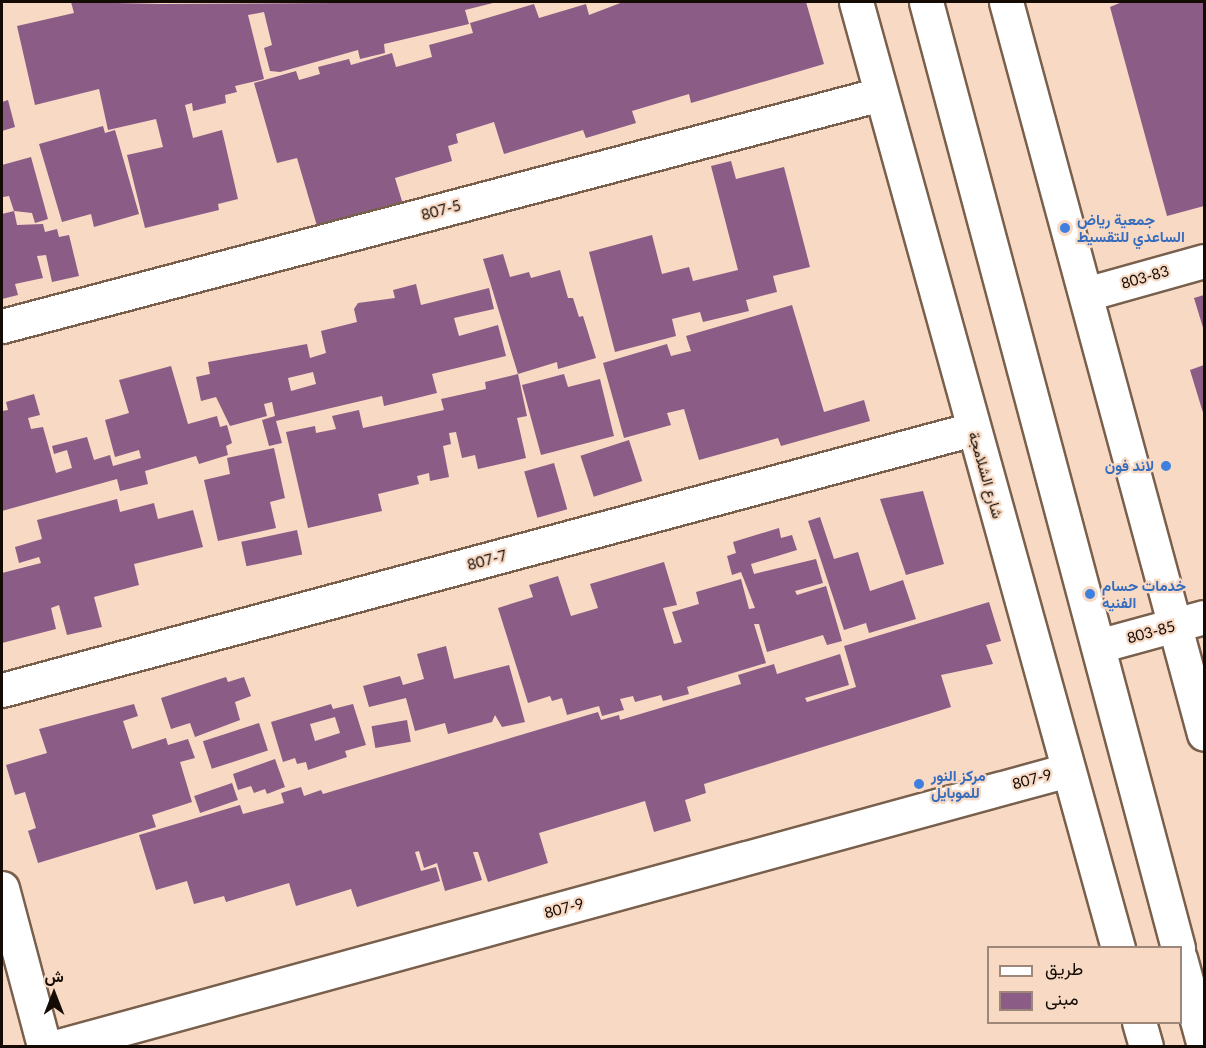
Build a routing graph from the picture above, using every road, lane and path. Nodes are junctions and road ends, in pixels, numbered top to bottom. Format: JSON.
{"nodes":[{"id":1,"x":856,"y":2,"type":"edge"},
{"id":2,"x":926,"y":2,"type":"edge"},
{"id":3,"x":1006,"y":2,"type":"edge"},
{"id":4,"x":881,"y":94,"type":"junction"},
{"id":5,"x":1204,"y":261,"type":"edge"},
{"id":6,"x":1086,"y":294,"type":"junction"},
{"id":7,"x":2,"y":326,"type":"edge"},
{"id":8,"x":973,"y":429,"type":"junction"},
{"id":9,"x":1190,"y":622,"type":"edge"},
{"id":10,"x":1098,"y":646,"type":"junction"},
{"id":11,"x":2,"y":690,"type":"edge"},
{"id":12,"x":1204,"y":734,"type":"edge"},
{"id":13,"x":1068,"y":770,"type":"junction"},
{"id":14,"x":2,"y":888,"type":"edge"},
{"id":15,"x":1117,"y":946,"type":"edge"},
{"id":16,"x":1177,"y":946,"type":"edge"},
{"id":17,"x":1182,"y":965,"type":"edge"},
{"id":18,"x":1139,"y":1024,"type":"edge"},
{"id":19,"x":44,"y":1047,"type":"edge"},
{"id":20,"x":59,"y":1047,"type":"edge"},
{"id":21,"x":1146,"y":1047,"type":"edge"},
{"id":22,"x":1204,"y":1047,"type":"edge"}],
"edges":[{"from":1,"to":4,"type":"street","name":"شارع الشلامجة"},
{"from":2,"to":10,"type":"street"},
{"from":3,"to":6,"type":"street"},
{"from":4,"to":7,"type":"street","name":"807-5"},
{"from":4,"to":8,"type":"street","name":"شارع الشلامجة"},
{"from":5,"to":6,"type":"street","name":"803-83"},
{"from":6,"to":9,"type":"street"},
{"from":8,"to":11,"type":"street","name":"807-7"},
{"from":8,"to":13,"type":"street","name":"شارع الشلامجة"},
{"from":9,"to":10,"type":"street","name":"803-85"},
{"from":9,"to":12,"type":"street"},
{"from":10,"to":16,"type":"street"},
{"from":13,"to":15,"type":"street","name":"شارع الشلامجة"},
{"from":13,"to":20,"type":"street","name":"807-9"},
{"from":14,"to":19,"type":"street"},
{"from":17,"to":22,"type":"street"},
{"from":18,"to":21,"type":"street"}]}
